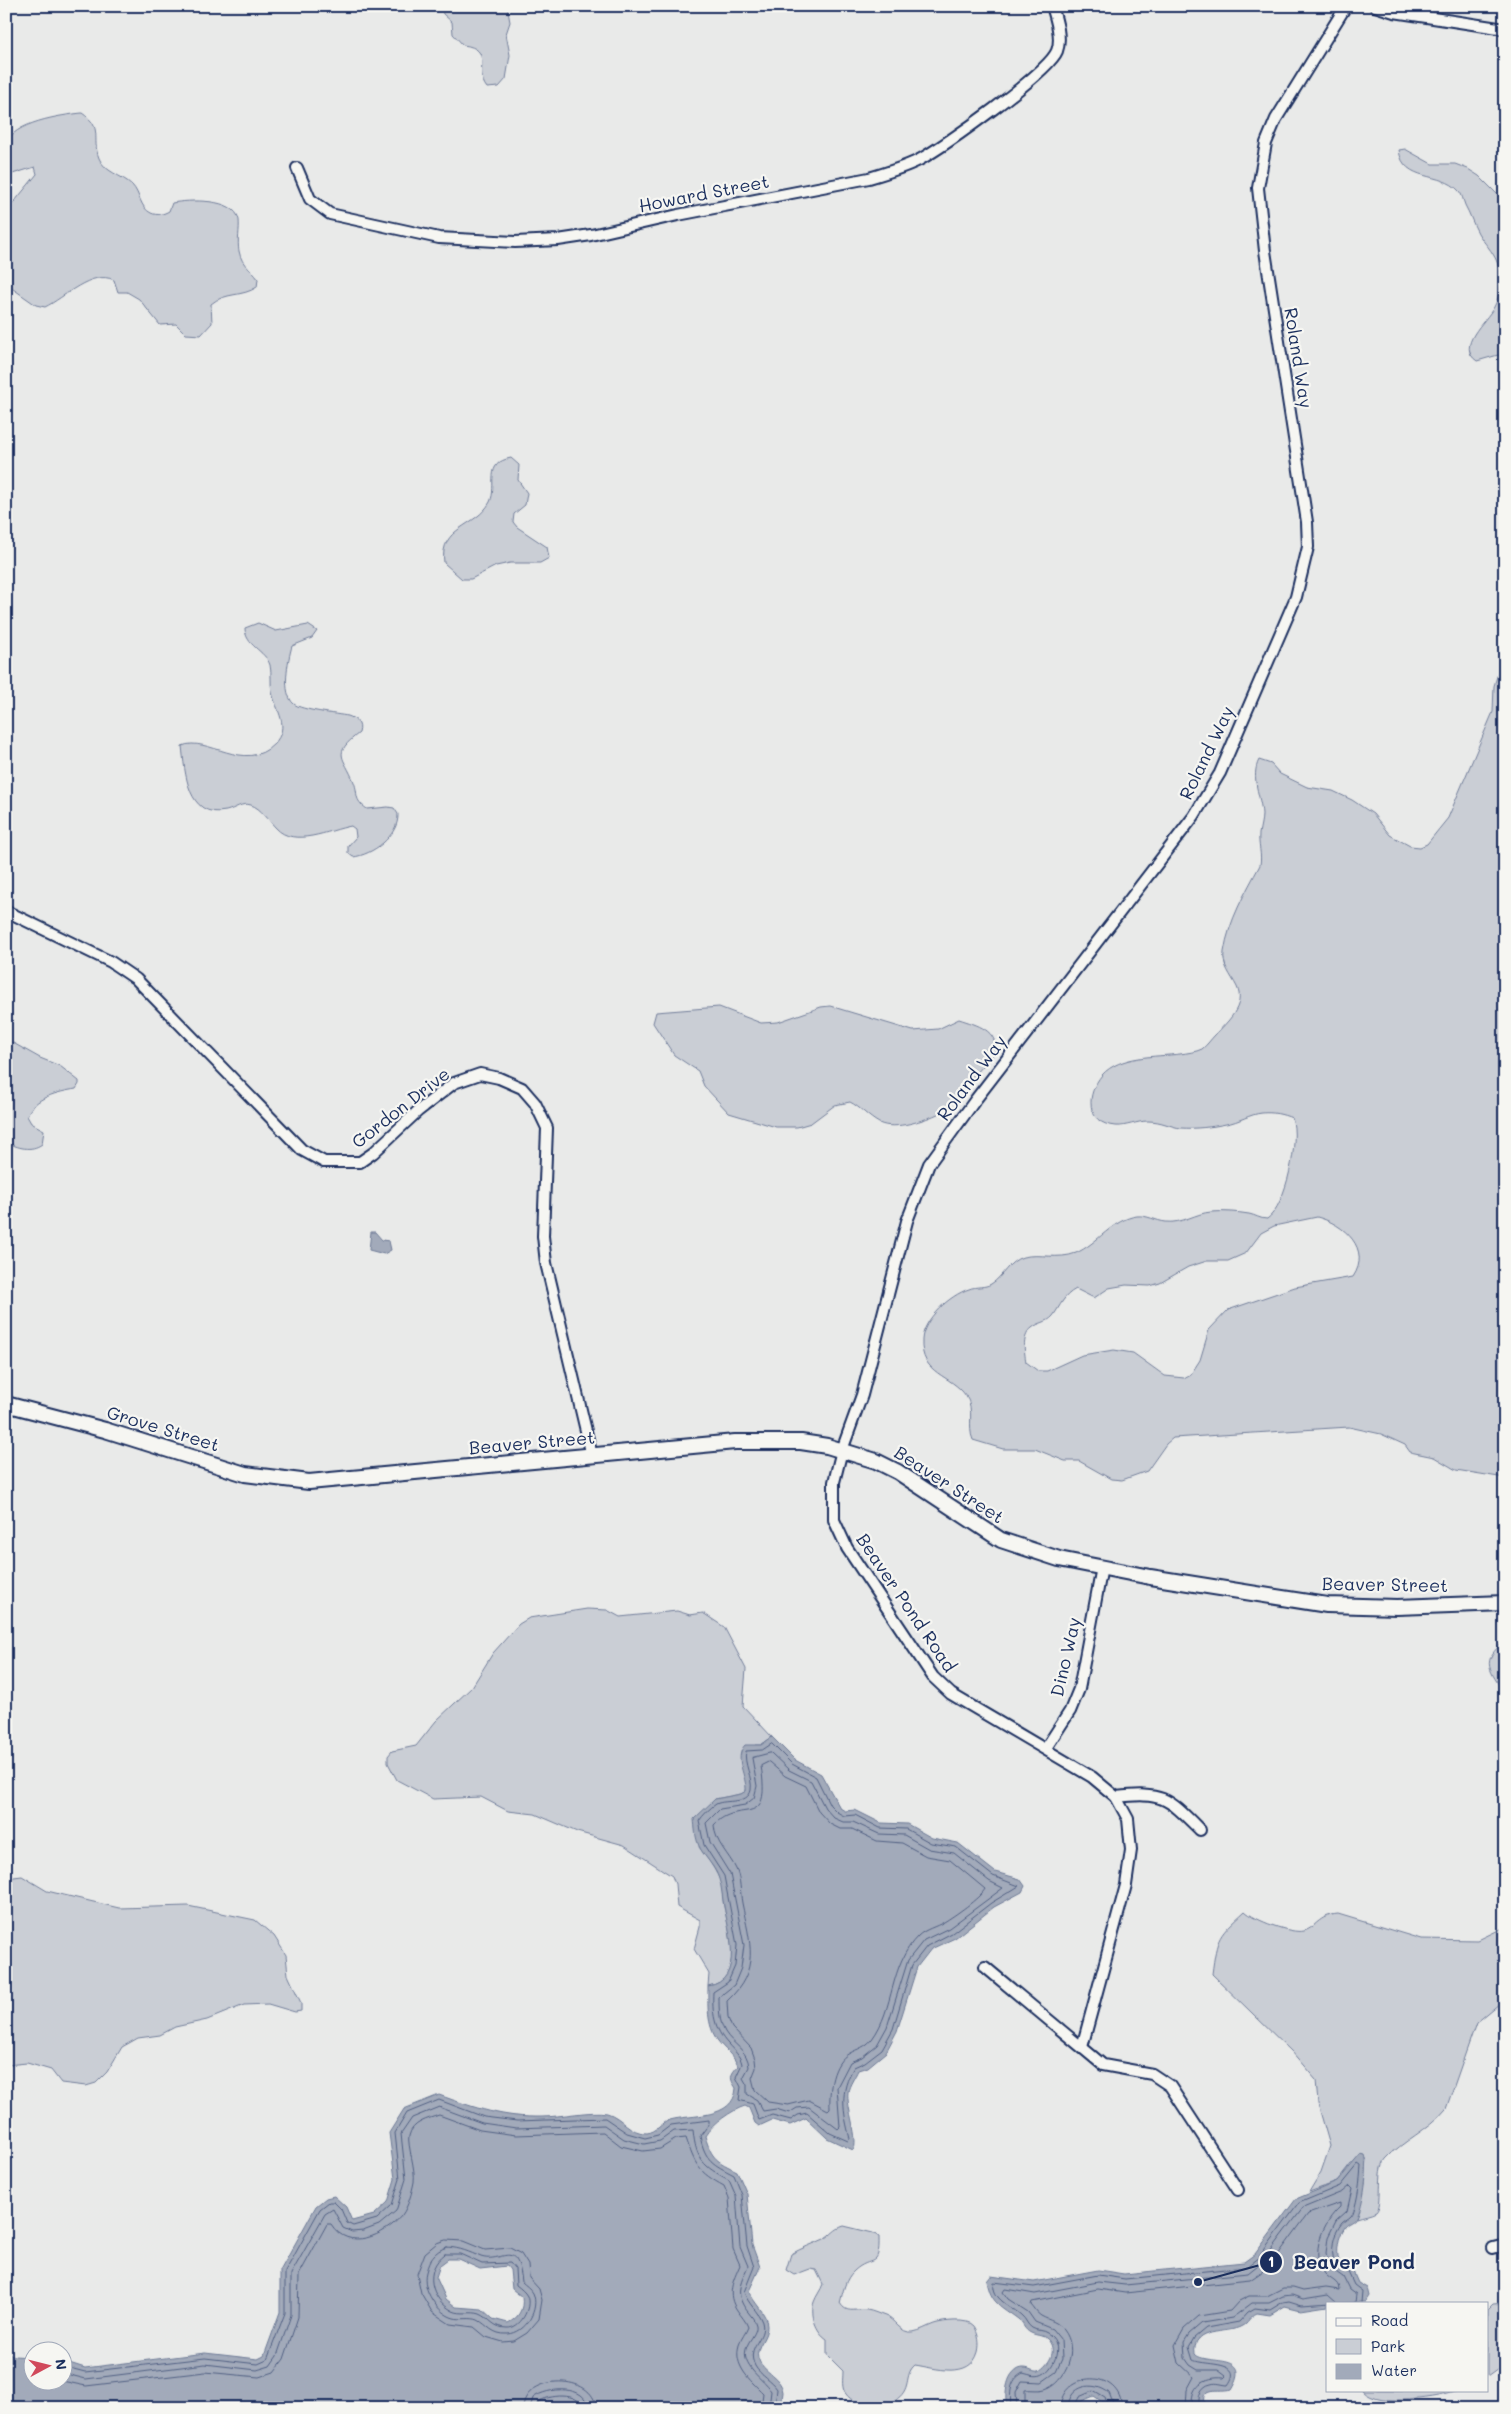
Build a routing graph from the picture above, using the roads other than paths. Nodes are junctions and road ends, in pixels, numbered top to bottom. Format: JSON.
{"nodes":[{"id":1,"x":1052,"y":6,"type":"edge"},
{"id":2,"x":1346,"y":6,"type":"edge"},
{"id":3,"x":1375,"y":6,"type":"edge"},
{"id":4,"x":1505,"y":29,"type":"edge"},
{"id":5,"x":297,"y":168,"type":"dead end"},
{"id":6,"x":6,"y":911,"type":"edge"},
{"id":7,"x":6,"y":1404,"type":"edge"},
{"id":8,"x":842,"y":1450,"type":"junction"},
{"id":9,"x":592,"y":1456,"type":"junction"},
{"id":10,"x":310,"y":1482,"type":"joint"},
{"id":11,"x":1102,"y":1568,"type":"junction"},
{"id":12,"x":1505,"y":1603,"type":"edge"},
{"id":13,"x":1046,"y":1748,"type":"junction"},
{"id":14,"x":1116,"y":1797,"type":"junction"},
{"id":15,"x":1200,"y":1830,"type":"dead end"},
{"id":16,"x":985,"y":1967,"type":"dead end"},
{"id":17,"x":1082,"y":2047,"type":"junction"},
{"id":18,"x":1238,"y":2190,"type":"dead end"},
{"id":19,"x":1505,"y":2246,"type":"edge"},
{"id":20,"x":1493,"y":2248,"type":"dead end"}],
"edges":[{"from":1,"to":5,"type":"street","name":"Howard Street"},
{"from":2,"to":8,"type":"street","name":"Roland Way"},
{"from":3,"to":4,"type":"street"},
{"from":6,"to":9,"type":"street","name":"Gordon Drive"},
{"from":7,"to":10,"type":"street","name":"Grove Street"},
{"from":8,"to":9,"type":"street","name":"Beaver Street"},
{"from":8,"to":11,"type":"street","name":"Beaver Street"},
{"from":8,"to":13,"type":"street","name":"Beaver Pond Road"},
{"from":9,"to":10,"type":"street","name":"Beaver Street"},
{"from":11,"to":12,"type":"street","name":"Beaver Street"},
{"from":11,"to":13,"type":"street","name":"Dino Way"},
{"from":13,"to":14,"type":"street","name":"Beaver Pond Road"},
{"from":14,"to":15,"type":"street"},
{"from":14,"to":17,"type":"street"},
{"from":16,"to":17,"type":"street"},
{"from":17,"to":18,"type":"street"},
{"from":19,"to":20,"type":"street"}]}
